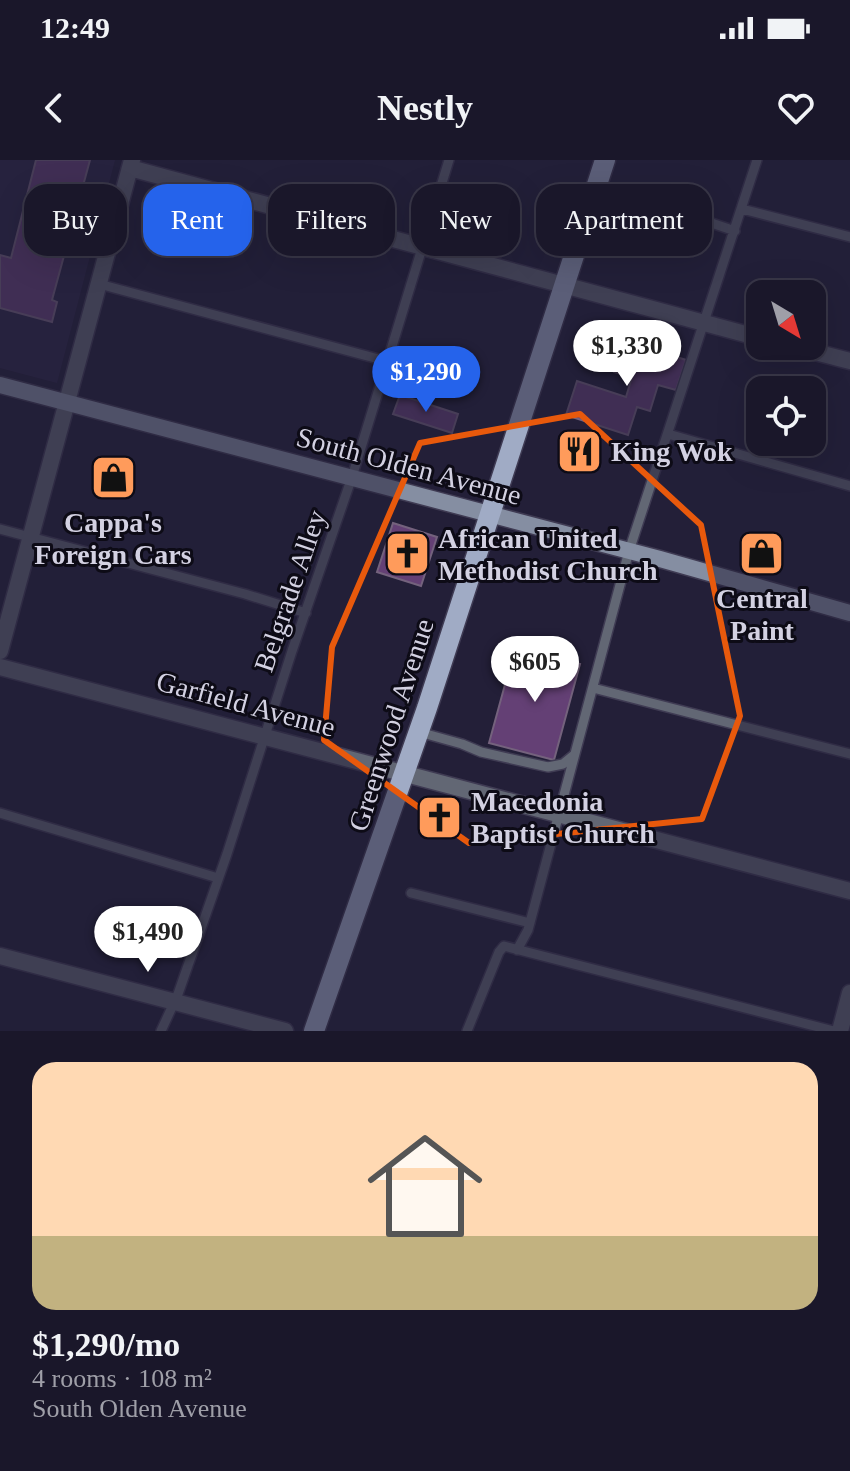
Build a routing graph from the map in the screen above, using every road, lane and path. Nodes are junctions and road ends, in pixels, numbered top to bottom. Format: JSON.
{"nodes":[{"id":1,"x":449,"y":160,"type":"edge"},
{"id":2,"x":605,"y":160,"type":"edge"},
{"id":3,"x":757,"y":160,"type":"edge"},
{"id":4,"x":131,"y":164,"type":"edge"},
{"id":5,"x":442,"y":184,"type":"edge"},
{"id":6,"x":597,"y":184,"type":"edge"},
{"id":7,"x":742,"y":209,"type":"junction"},
{"id":8,"x":712,"y":223,"type":"edge"},
{"id":9,"x":735,"y":231,"type":"junction"},
{"id":10,"x":850,"y":237,"type":"edge"},
{"id":11,"x":411,"y":244,"type":"edge"},
{"id":12,"x":419,"y":256,"type":"edge"},
{"id":13,"x":455,"y":256,"type":"edge"},
{"id":14,"x":574,"y":256,"type":"edge"},
{"id":15,"x":99,"y":284,"type":"junction"},
{"id":16,"x":564,"y":286,"type":"junction"},
{"id":17,"x":703,"y":323,"type":"junction"},
{"id":18,"x":746,"y":334,"type":"edge"},
{"id":19,"x":826,"y":355,"type":"edge"},
{"id":20,"x":386,"y":361,"type":"junction"},
{"id":21,"x":850,"y":361,"type":"edge"},
{"id":22,"x":0,"y":385,"type":"edge"},
{"id":23,"x":67,"y":404,"type":"junction"},
{"id":24,"x":668,"y":434,"type":"junction"},
{"id":25,"x":352,"y":477,"type":"junction"},
{"id":26,"x":850,"y":486,"type":"edge"},
{"id":27,"x":490,"y":514,"type":"junction"},
{"id":28,"x":0,"y":529,"type":"edge"},
{"id":29,"x":31,"y":538,"type":"junction"},
{"id":30,"x":629,"y":551,"type":"junction"},
{"id":31,"x":306,"y":613,"type":"junction"},
{"id":32,"x":850,"y":613,"type":"edge"},
{"id":33,"x":0,"y":651,"type":"edge"},
{"id":34,"x":0,"y":667,"type":"edge"},
{"id":35,"x":593,"y":688,"type":"junction"},
{"id":36,"x":419,"y":732,"type":"junction"},
{"id":37,"x":266,"y":737,"type":"junction"},
{"id":38,"x":850,"y":754,"type":"edge"},
{"id":39,"x":574,"y":755,"type":"junction"},
{"id":40,"x":405,"y":773,"type":"junction"},
{"id":41,"x":0,"y":813,"type":"edge"},
{"id":42,"x":558,"y":814,"type":"junction"},
{"id":43,"x":218,"y":878,"type":"junction"},
{"id":44,"x":850,"y":891,"type":"edge"},
{"id":45,"x":411,"y":893,"type":"dead end"},
{"id":46,"x":530,"y":923,"type":"junction"},
{"id":47,"x":517,"y":950,"type":"junction"},
{"id":48,"x":0,"y":956,"type":"edge"},
{"id":49,"x":850,"y":993,"type":"edge"},
{"id":50,"x":174,"y":1002,"type":"junction"},
{"id":51,"x":161,"y":1031,"type":"edge"},
{"id":52,"x":285,"y":1031,"type":"edge"},
{"id":53,"x":314,"y":1031,"type":"edge"},
{"id":54,"x":467,"y":1031,"type":"edge"},
{"id":55,"x":837,"y":1031,"type":"edge"}],
"edges":[{"from":1,"to":5,"type":"lane","name":"Belgrade Alley"},
{"from":2,"to":6,"type":"main road","name":"Greenwood Avenue"},
{"from":3,"to":7,"type":"lane"},
{"from":4,"to":11,"type":"street"},
{"from":4,"to":15,"type":"street"},
{"from":7,"to":9,"type":"lane"},
{"from":7,"to":10,"type":"lane"},
{"from":8,"to":9,"type":"lane"},
{"from":9,"to":17,"type":"lane"},
{"from":12,"to":20,"type":"lane","name":"Belgrade Alley"},
{"from":13,"to":16,"type":"street"},
{"from":14,"to":16,"type":"main road","name":"Greenwood Avenue"},
{"from":15,"to":20,"type":"lane"},
{"from":15,"to":23,"type":"street"},
{"from":16,"to":17,"type":"street"},
{"from":16,"to":27,"type":"main road","name":"Greenwood Avenue"},
{"from":17,"to":18,"type":"street"},
{"from":17,"to":24,"type":"lane"},
{"from":19,"to":21,"type":"street"},
{"from":20,"to":25,"type":"lane","name":"Belgrade Alley"},
{"from":22,"to":23,"type":"main road","name":"South Olden Avenue"},
{"from":23,"to":25,"type":"main road","name":"South Olden Avenue"},
{"from":23,"to":29,"type":"street"},
{"from":24,"to":26,"type":"lane"},
{"from":24,"to":30,"type":"lane"},
{"from":25,"to":27,"type":"main road","name":"South Olden Avenue"},
{"from":25,"to":31,"type":"lane","name":"Belgrade Alley"},
{"from":27,"to":30,"type":"main road","name":"South Olden Avenue"},
{"from":27,"to":36,"type":"main road","name":"Greenwood Avenue"},
{"from":28,"to":29,"type":"lane"},
{"from":29,"to":31,"type":"lane"},
{"from":29,"to":33,"type":"street"},
{"from":30,"to":32,"type":"main road","name":"South Olden Avenue"},
{"from":30,"to":35,"type":"lane"},
{"from":31,"to":37,"type":"lane","name":"Belgrade Alley"},
{"from":34,"to":37,"type":"street","name":"Garfield Avenue"},
{"from":35,"to":38,"type":"lane"},
{"from":35,"to":39,"type":"lane"},
{"from":36,"to":39,"type":"lane"},
{"from":36,"to":40,"type":"main road","name":"Greenwood Avenue"},
{"from":37,"to":40,"type":"street","name":"Garfield Avenue"},
{"from":37,"to":43,"type":"lane","name":"Belgrade Alley"},
{"from":39,"to":42,"type":"lane"},
{"from":40,"to":42,"type":"street","name":"Garfield Avenue"},
{"from":40,"to":53,"type":"main road","name":"Greenwood Avenue"},
{"from":41,"to":43,"type":"lane"},
{"from":42,"to":44,"type":"street","name":"Garfield Avenue"},
{"from":42,"to":46,"type":"lane"},
{"from":43,"to":50,"type":"lane","name":"Belgrade Alley"},
{"from":45,"to":46,"type":"lane"},
{"from":46,"to":47,"type":"lane"},
{"from":47,"to":54,"type":"lane"},
{"from":47,"to":55,"type":"lane"},
{"from":48,"to":50,"type":"street"},
{"from":49,"to":55,"type":"street"},
{"from":50,"to":51,"type":"lane","name":"Belgrade Alley"},
{"from":50,"to":52,"type":"street"}]}
